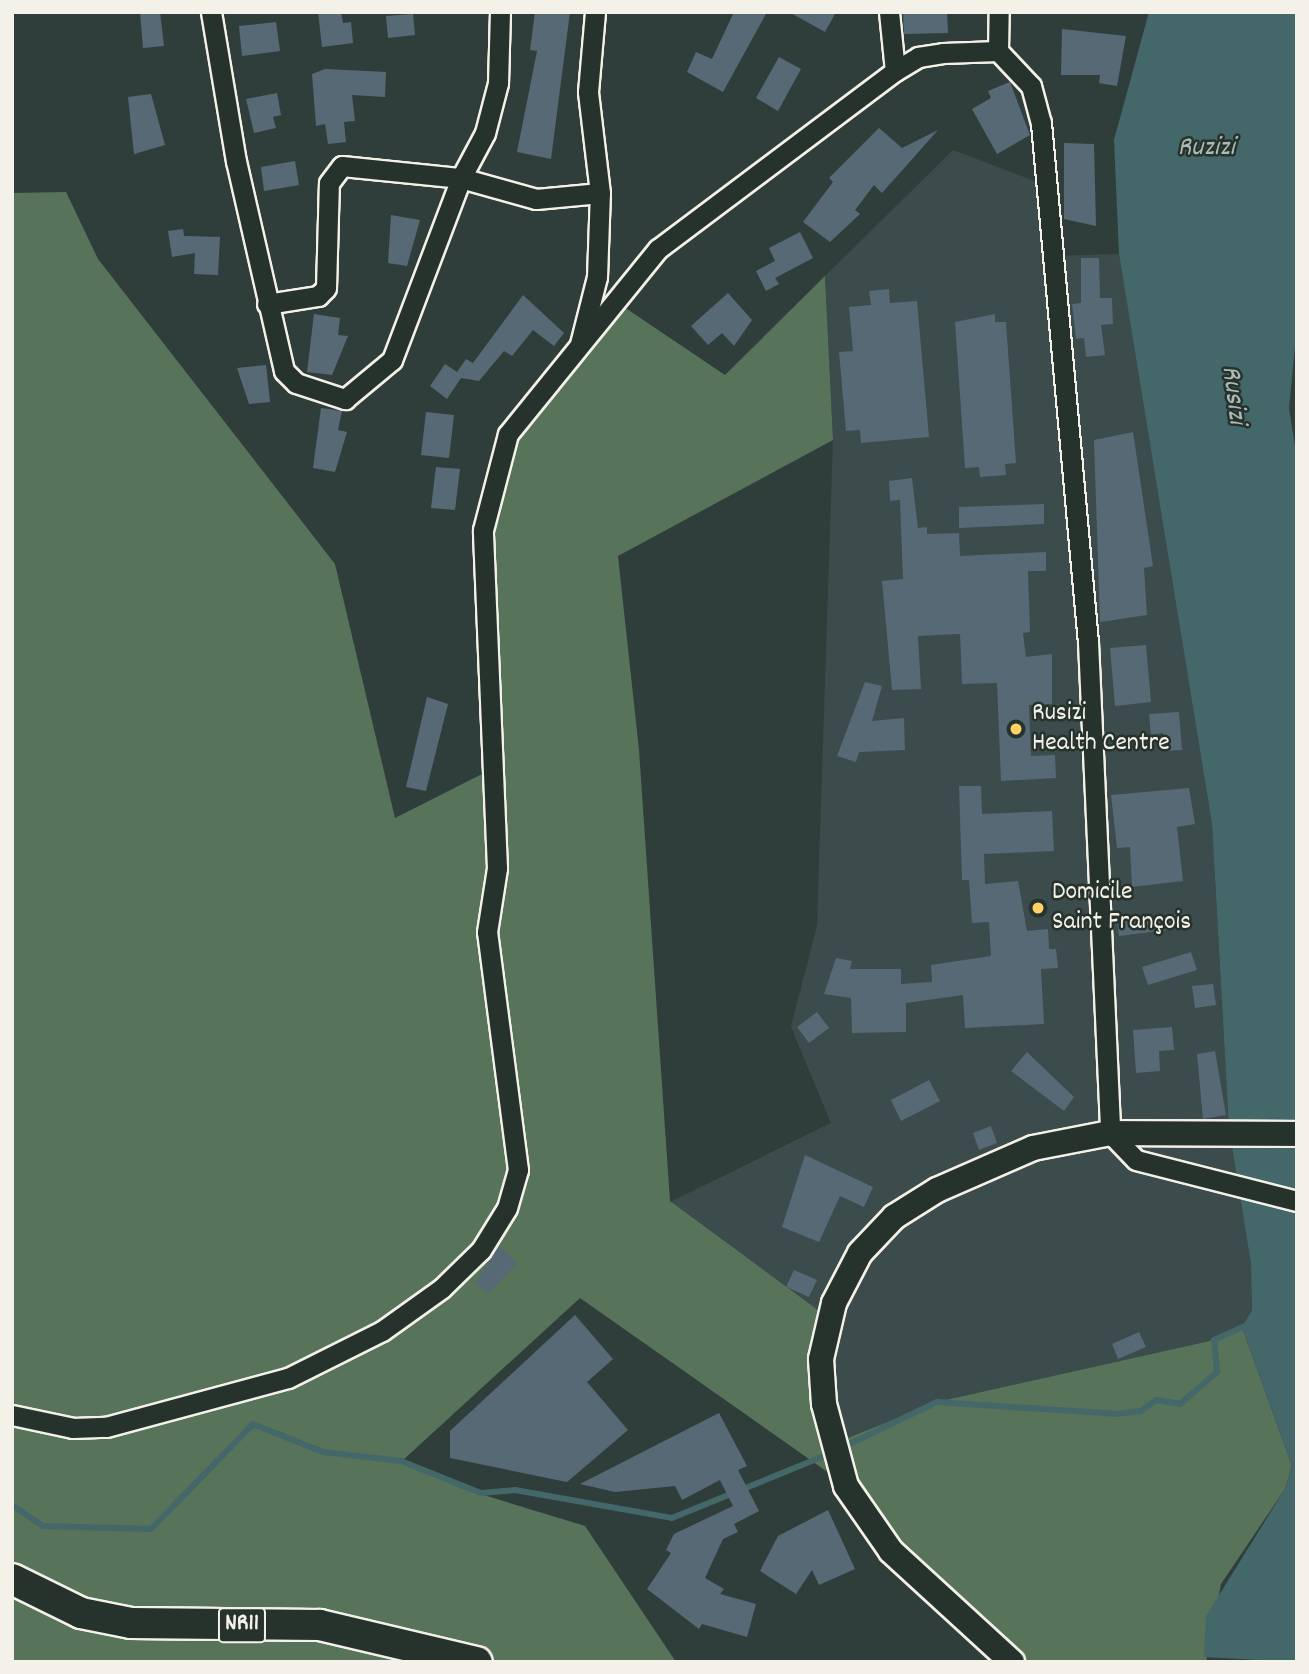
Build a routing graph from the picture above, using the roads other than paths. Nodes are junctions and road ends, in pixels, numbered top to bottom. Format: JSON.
{"nodes":[{"id":1,"x":211,"y":12,"type":"edge"},
{"id":2,"x":500,"y":12,"type":"edge"},
{"id":3,"x":595,"y":12,"type":"edge"},
{"id":4,"x":889,"y":12,"type":"edge"},
{"id":5,"x":999,"y":12,"type":"edge"},
{"id":6,"x":998,"y":51,"type":"junction"},
{"id":7,"x":895,"y":71,"type":"junction"},
{"id":8,"x":461,"y":178,"type":"junction"},
{"id":9,"x":600,"y":193,"type":"junction"},
{"id":10,"x":267,"y":304,"type":"junction"},
{"id":11,"x":579,"y":348,"type":"junction"},
{"id":12,"x":1110,"y":1133,"type":"junction"},
{"id":13,"x":1297,"y":1134,"type":"edge"},
{"id":14,"x":1297,"y":1201,"type":"edge"},
{"id":15,"x":12,"y":1415,"type":"edge"},
{"id":16,"x":12,"y":1579,"type":"edge"},
{"id":17,"x":477,"y":1662,"type":"edge"},
{"id":18,"x":1012,"y":1662,"type":"edge"}],
"edges":[{"from":1,"to":10,"type":"street"},
{"from":2,"to":8,"type":"street"},
{"from":3,"to":9,"type":"street"},
{"from":4,"to":7,"type":"street"},
{"from":5,"to":6,"type":"street"},
{"from":6,"to":7,"type":"street"},
{"from":6,"to":12,"type":"street"},
{"from":7,"to":11,"type":"street"},
{"from":8,"to":9,"type":"street"},
{"from":8,"to":10,"type":"street"},
{"from":8,"to":10,"type":"street"},
{"from":9,"to":11,"type":"street"},
{"from":11,"to":15,"type":"street"},
{"from":12,"to":13,"type":"main road"},
{"from":12,"to":14,"type":"street"},
{"from":12,"to":18,"type":"main road"},
{"from":16,"to":17,"type":"highway","number":"NR11"}]}
